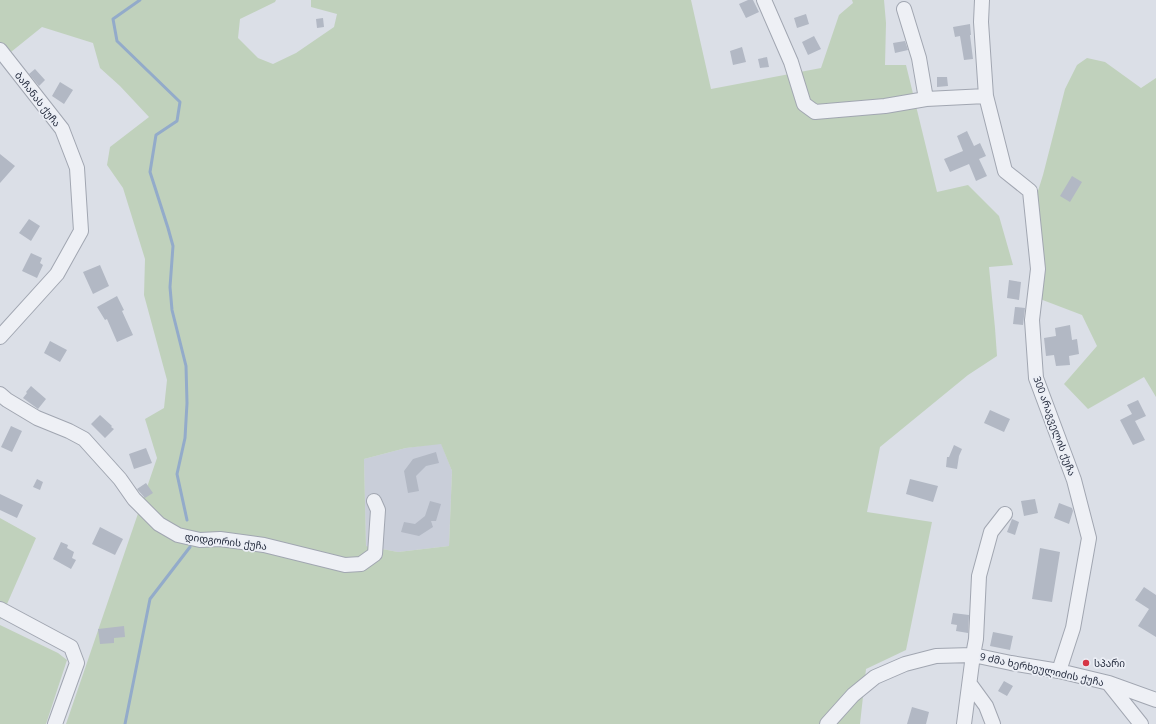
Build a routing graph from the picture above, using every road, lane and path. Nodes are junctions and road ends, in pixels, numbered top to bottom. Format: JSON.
{"nodes":[{"id":1,"x":764,"y":0,"type":"edge"},
{"id":2,"x":982,"y":0,"type":"edge"},
{"id":3,"x":904,"y":9,"type":"dead end"},
{"id":4,"x":0,"y":50,"type":"edge"},
{"id":5,"x":986,"y":96,"type":"junction"},
{"id":6,"x":926,"y":99,"type":"junction"},
{"id":7,"x":0,"y":337,"type":"edge"},
{"id":8,"x":0,"y":394,"type":"edge"},
{"id":9,"x":374,"y":501,"type":"dead end"},
{"id":10,"x":1005,"y":514,"type":"dead end"},
{"id":11,"x":0,"y":609,"type":"edge"},
{"id":12,"x":973,"y":655,"type":"junction"},
{"id":13,"x":1059,"y":670,"type":"junction"},
{"id":14,"x":1109,"y":683,"type":"junction"},
{"id":15,"x":970,"y":684,"type":"junction"},
{"id":16,"x":1156,"y":700,"type":"edge"},
{"id":17,"x":55,"y":724,"type":"edge"},
{"id":18,"x":827,"y":724,"type":"edge"},
{"id":19,"x":964,"y":724,"type":"edge"},
{"id":20,"x":993,"y":724,"type":"edge"},
{"id":21,"x":1141,"y":724,"type":"edge"}],
"edges":[{"from":1,"to":6,"type":"street"},
{"from":2,"to":5,"type":"street","name":"300 არაგველის ქუჩა"},
{"from":3,"to":6,"type":"street"},
{"from":4,"to":7,"type":"street","name":"ბაჩანას ქუჩა"},
{"from":5,"to":6,"type":"street"},
{"from":5,"to":13,"type":"street","name":"300 არაგველის ქუჩა"},
{"from":8,"to":9,"type":"street","name":"დიდგორის ქუჩა"},
{"from":10,"to":12,"type":"street"},
{"from":11,"to":17,"type":"street"},
{"from":12,"to":13,"type":"street","name":"9 ძმა ხერხეულიძის ქუჩა"},
{"from":12,"to":15,"type":"street"},
{"from":12,"to":18,"type":"street","name":"9 ძმა ხერხეულიძის ქუჩა"},
{"from":13,"to":14,"type":"street","name":"9 ძმა ხერხეულიძის ქუჩა"},
{"from":14,"to":16,"type":"street","name":"9 ძმა ხერხეულიძის ქუჩა"},
{"from":14,"to":21,"type":"street"},
{"from":15,"to":19,"type":"street"},
{"from":15,"to":20,"type":"street"}]}
